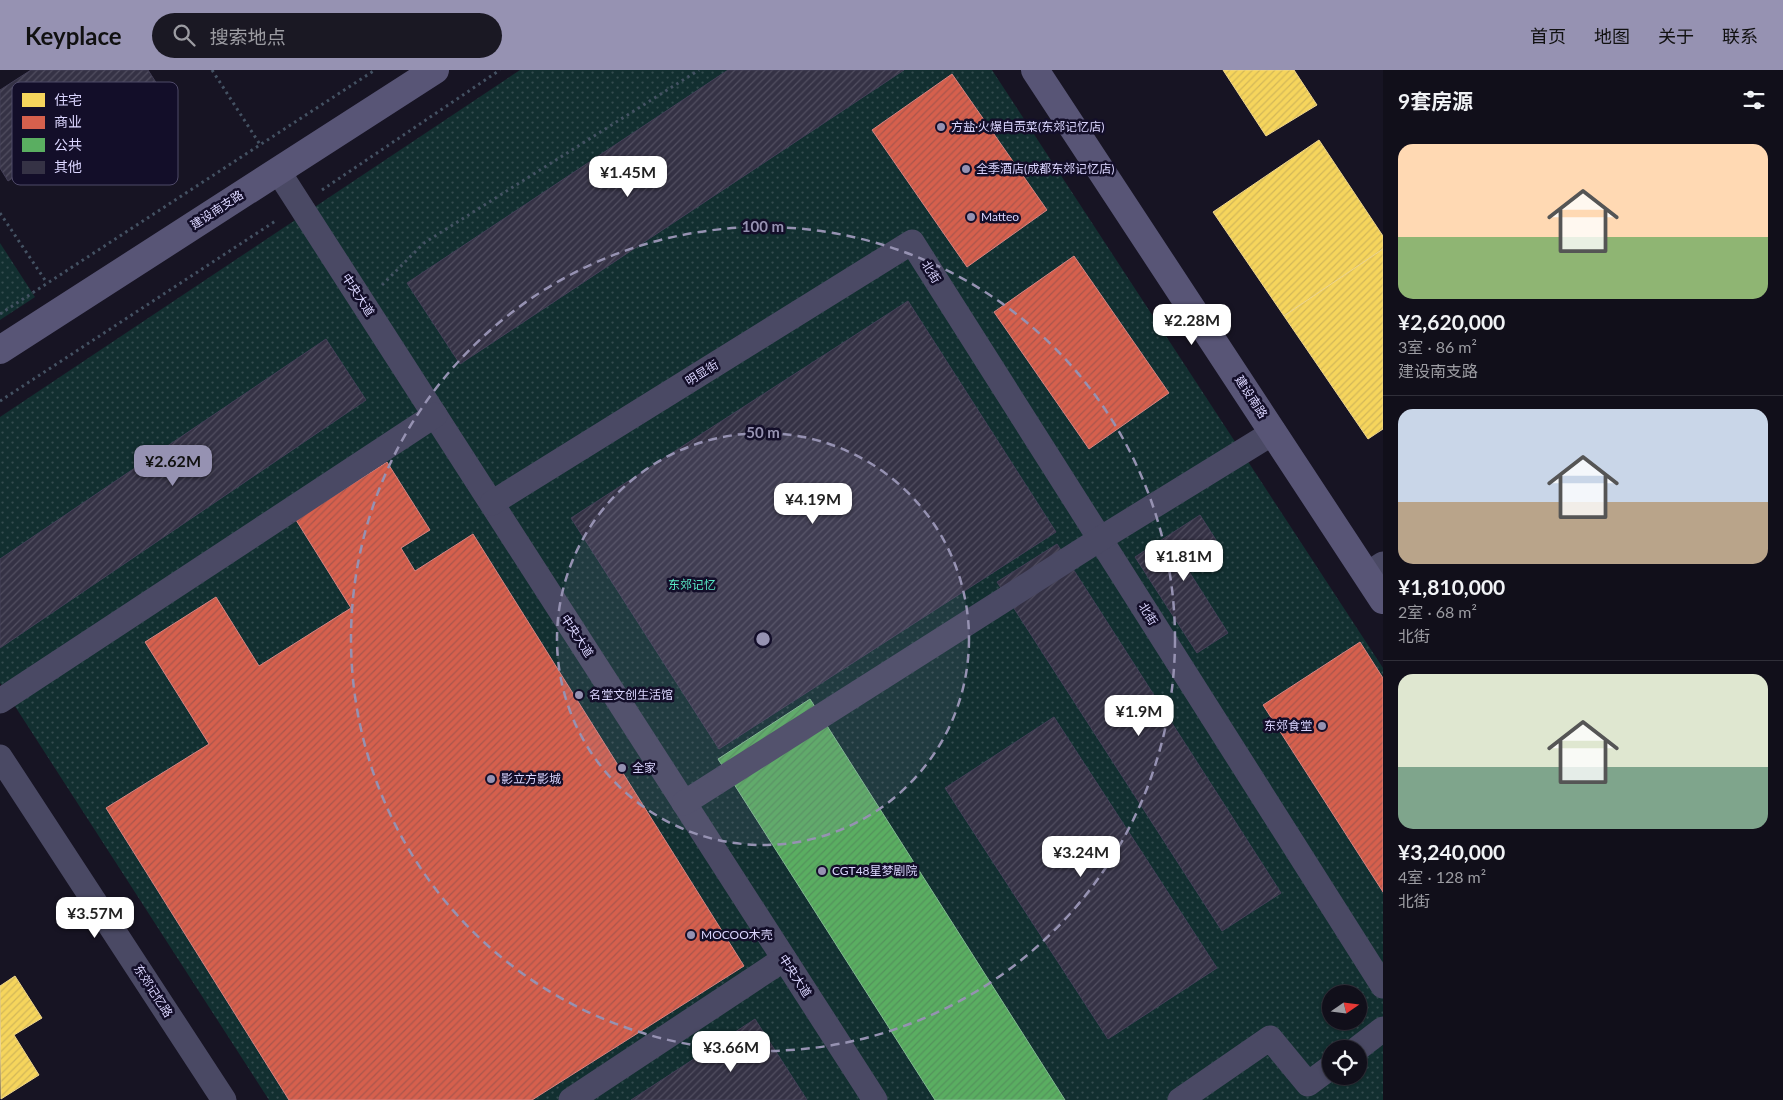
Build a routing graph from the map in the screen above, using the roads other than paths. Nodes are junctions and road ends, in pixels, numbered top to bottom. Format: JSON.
{"nodes":[{"id":1,"x":435,"y":70,"type":"edge"},
{"id":2,"x":1035,"y":70,"type":"edge"},
{"id":3,"x":278,"y":171,"type":"junction"},
{"id":4,"x":912,"y":242,"type":"joint"},
{"id":5,"x":0,"y":350,"type":"edge"},
{"id":6,"x":435,"y":415,"type":"junction"},
{"id":7,"x":1274,"y":432,"type":"junction"},
{"id":8,"x":492,"y":504,"type":"junction"},
{"id":9,"x":1100,"y":539,"type":"junction"},
{"id":10,"x":1375,"y":569,"type":"edge"},
{"id":11,"x":1383,"y":600,"type":"edge"},
{"id":12,"x":0,"y":701,"type":"edge"},
{"id":13,"x":0,"y":757,"type":"edge"},
{"id":14,"x":684,"y":803,"type":"junction"},
{"id":15,"x":784,"y":959,"type":"junction"},
{"id":16,"x":1383,"y":986,"type":"edge"},
{"id":17,"x":1383,"y":1029,"type":"edge"},
{"id":18,"x":1367,"y":1041,"type":"edge"},
{"id":19,"x":1322,"y":1074,"type":"edge"},
{"id":20,"x":224,"y":1100,"type":"edge"},
{"id":21,"x":572,"y":1100,"type":"edge"},
{"id":22,"x":875,"y":1100,"type":"edge"},
{"id":23,"x":1180,"y":1100,"type":"edge"}],
"edges":[{"from":1,"to":3,"type":"street","name":"建设南支路"},
{"from":2,"to":7,"type":"street","name":"建设南路"},
{"from":3,"to":5,"type":"street","name":"建设南支路"},
{"from":3,"to":6,"type":"street","name":"中央大道"},
{"from":4,"to":8,"type":"street","name":"明显街"},
{"from":4,"to":9,"type":"street","name":"北街"},
{"from":6,"to":8,"type":"street","name":"中央大道"},
{"from":6,"to":12,"type":"street"},
{"from":7,"to":9,"type":"street"},
{"from":7,"to":10,"type":"street","name":"建设南路"},
{"from":8,"to":14,"type":"street","name":"中央大道"},
{"from":9,"to":14,"type":"street"},
{"from":9,"to":16,"type":"street","name":"北街"},
{"from":10,"to":11,"type":"street","name":"建设南路"},
{"from":13,"to":20,"type":"street","name":"东郊记忆路"},
{"from":14,"to":15,"type":"street","name":"中央大道"},
{"from":15,"to":21,"type":"street"},
{"from":15,"to":22,"type":"street","name":"中央大道"},
{"from":17,"to":18,"type":"street"},
{"from":19,"to":23,"type":"street"}]}
